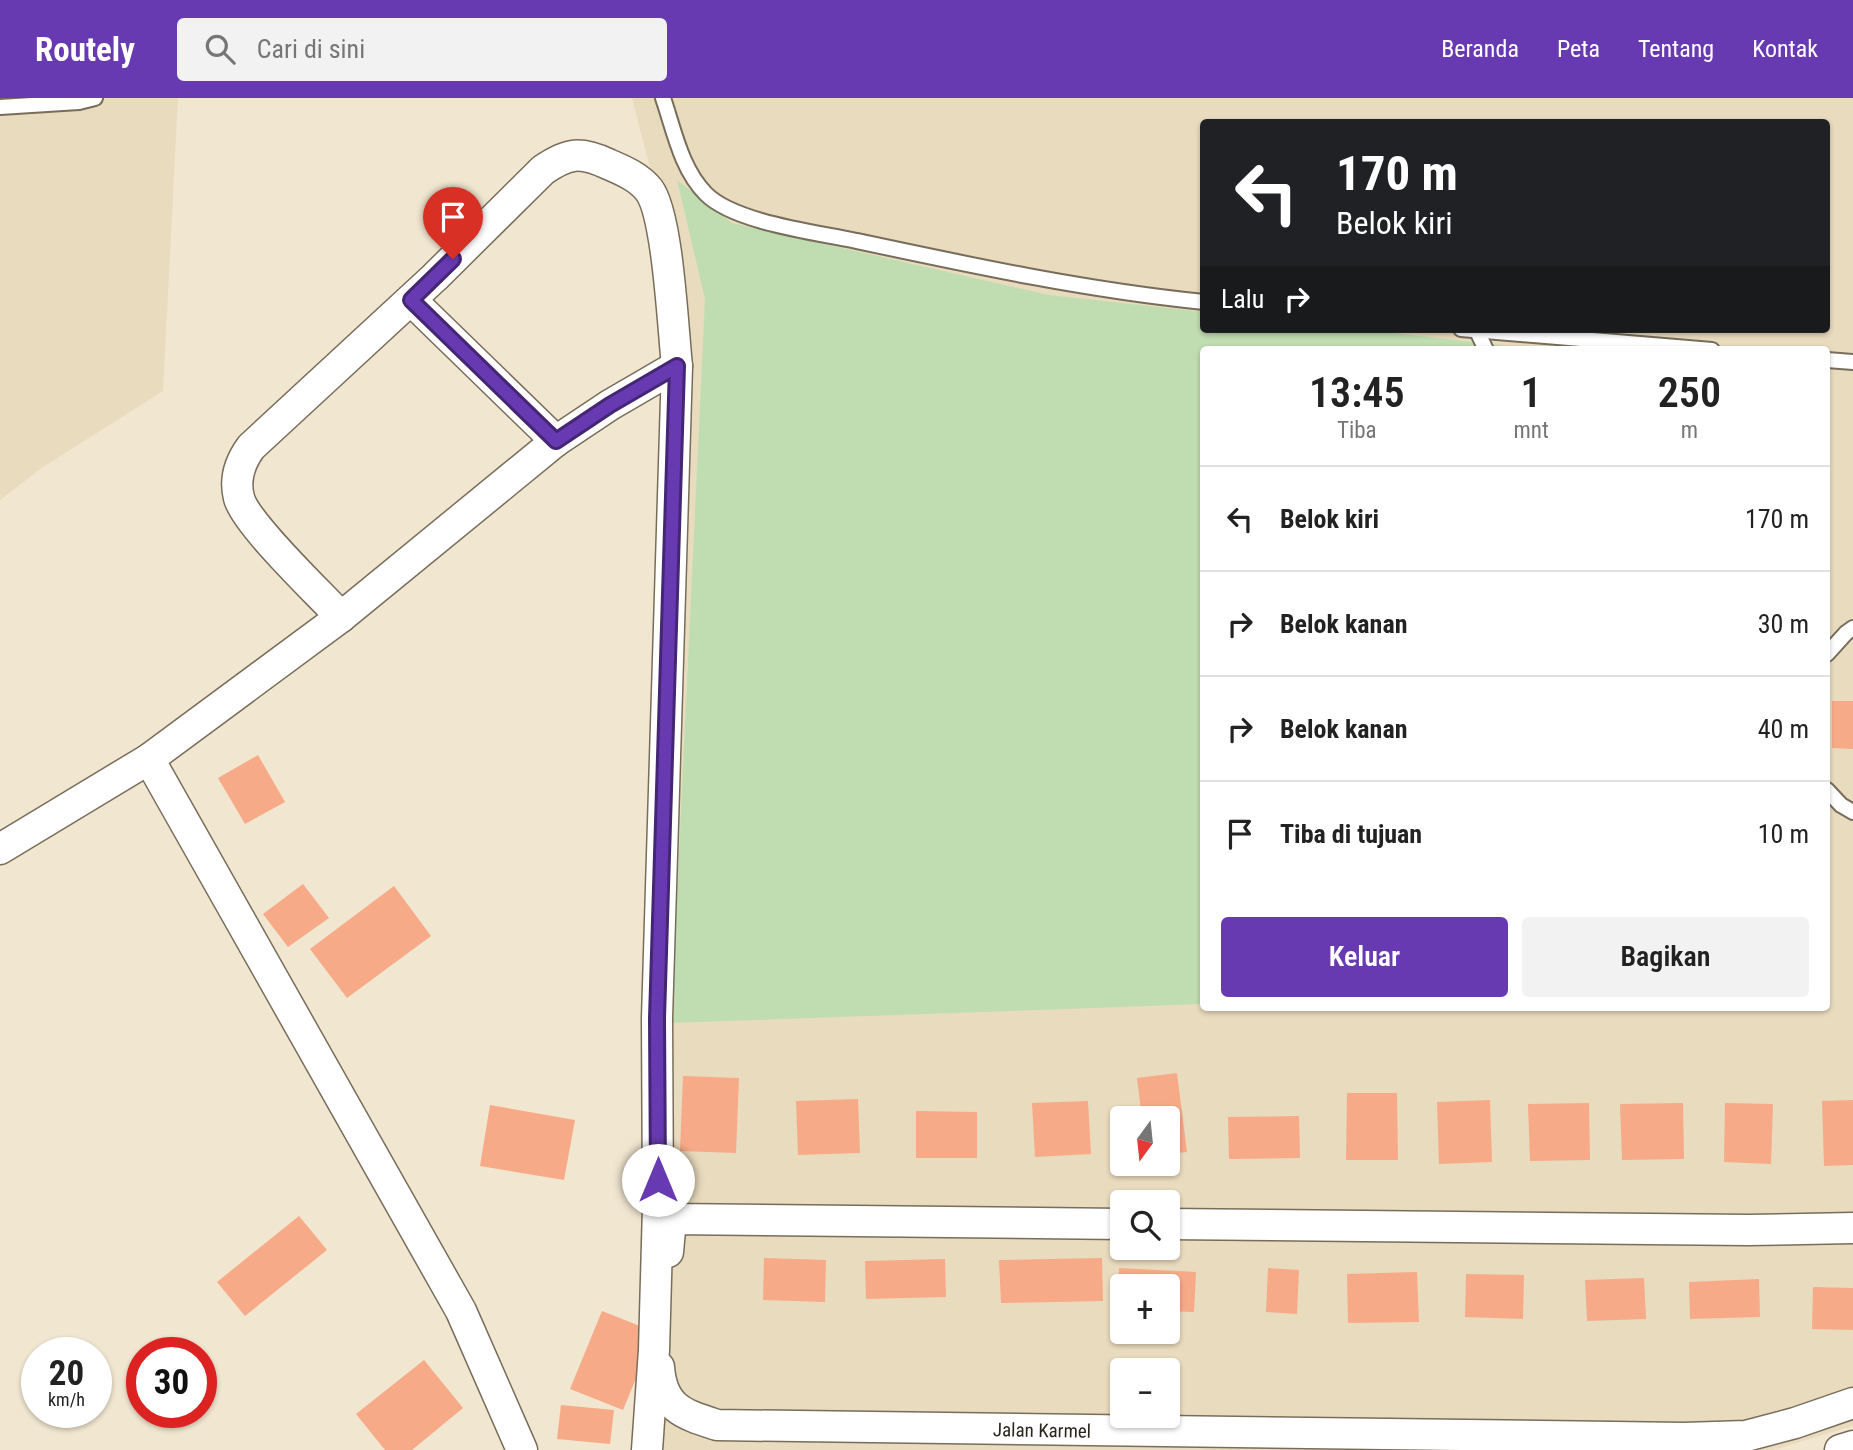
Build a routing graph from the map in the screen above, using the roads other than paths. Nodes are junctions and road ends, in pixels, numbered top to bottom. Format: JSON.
{"nodes":[{"id":1,"x":95,"y":98,"type":"edge"},
{"id":2,"x":663,"y":98,"type":"edge"},
{"id":3,"x":0,"y":107,"type":"edge"},
{"id":4,"x":411,"y":300,"type":"junction"},
{"id":5,"x":1200,"y":302,"type":"edge"},
{"id":6,"x":1503,"y":333,"type":"edge"},
{"id":7,"x":1663,"y":346,"type":"edge"},
{"id":8,"x":1830,"y":360,"type":"edge"},
{"id":9,"x":1853,"y":362,"type":"edge"},
{"id":10,"x":677,"y":366,"type":"junction"},
{"id":11,"x":556,"y":441,"type":"junction"},
{"id":12,"x":341,"y":617,"type":"junction"},
{"id":13,"x":1853,"y":628,"type":"edge"},
{"id":14,"x":1830,"y":651,"type":"edge"},
{"id":15,"x":149,"y":759,"type":"junction"},
{"id":16,"x":1830,"y":793,"type":"edge"},
{"id":17,"x":1853,"y":811,"type":"edge"},
{"id":18,"x":0,"y":849,"type":"edge"},
{"id":19,"x":1110,"y":1224,"type":"edge"},
{"id":20,"x":1180,"y":1224,"type":"edge"},
{"id":21,"x":1853,"y":1228,"type":"edge"},
{"id":22,"x":1853,"y":1403,"type":"edge"},
{"id":23,"x":522,"y":1450,"type":"edge"},
{"id":24,"x":648,"y":1450,"type":"edge"}],
"edges":[{"from":1,"to":3,"type":"lane"},
{"from":2,"to":5,"type":"lane"},
{"from":4,"to":10,"type":"street"},
{"from":4,"to":11,"type":"street"},
{"from":4,"to":12,"type":"street"},
{"from":6,"to":7,"type":"lane"},
{"from":8,"to":9,"type":"lane"},
{"from":10,"to":11,"type":"street"},
{"from":10,"to":24,"type":"street"},
{"from":11,"to":12,"type":"street"},
{"from":12,"to":15,"type":"street"},
{"from":13,"to":14,"type":"lane"},
{"from":15,"to":18,"type":"street"},
{"from":15,"to":23,"type":"street"},
{"from":16,"to":17,"type":"lane"},
{"from":19,"to":22,"type":"street","name":"Jalan Karmel"},
{"from":20,"to":21,"type":"street"}]}
